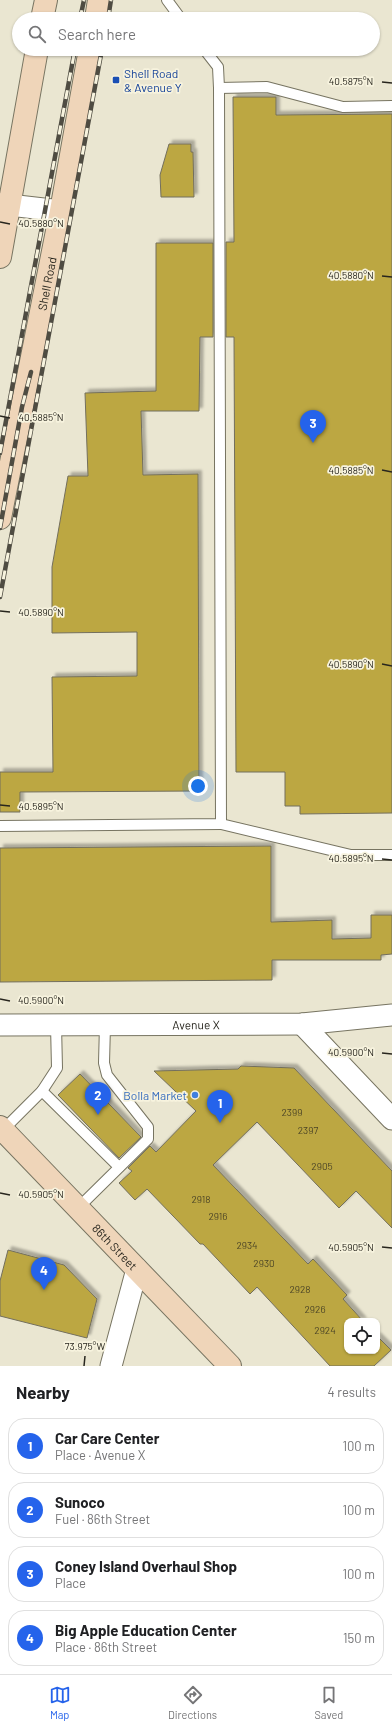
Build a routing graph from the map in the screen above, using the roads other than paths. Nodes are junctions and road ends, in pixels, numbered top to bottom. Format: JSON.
{"nodes":[{"id":1,"x":46,"y":0,"type":"edge"},
{"id":2,"x":99,"y":0,"type":"edge"},
{"id":3,"x":167,"y":0,"type":"edge"},
{"id":4,"x":43,"y":12,"type":"edge"},
{"id":5,"x":97,"y":12,"type":"edge"},
{"id":6,"x":176,"y":12,"type":"edge"},
{"id":7,"x":36,"y":56,"type":"edge"},
{"id":8,"x":89,"y":56,"type":"edge"},
{"id":9,"x":209,"y":56,"type":"edge"},
{"id":10,"x":219,"y":88,"type":"junction"},
{"id":11,"x":392,"y":106,"type":"edge"},
{"id":12,"x":5,"y":204,"type":"edge"},
{"id":13,"x":61,"y":210,"type":"junction"},
{"id":14,"x":0,"y":257,"type":"edge"},
{"id":15,"x":0,"y":518,"type":"edge"},
{"id":16,"x":221,"y":824,"type":"junction"},
{"id":17,"x":0,"y":826,"type":"edge"},
{"id":18,"x":392,"y":855,"type":"edge"},
{"id":19,"x":392,"y":1015,"type":"edge"},
{"id":20,"x":302,"y":1024,"type":"junction"},
{"id":21,"x":0,"y":1025,"type":"edge"},
{"id":22,"x":56,"y":1025,"type":"junction"},
{"id":23,"x":105,"y":1025,"type":"junction"},
{"id":24,"x":42,"y":1091,"type":"junction"},
{"id":25,"x":392,"y":1119,"type":"edge"},
{"id":26,"x":1,"y":1129,"type":"edge"},
{"id":27,"x":119,"y":1167,"type":"junction"},
{"id":28,"x":78,"y":1208,"type":"junction"},
{"id":29,"x":136,"y":1269,"type":"junction"},
{"id":30,"x":111,"y":1366,"type":"edge"},
{"id":31,"x":230,"y":1366,"type":"edge"}],
"edges":[{"from":1,"to":4,"type":"main road"},
{"from":2,"to":5,"type":"main road"},
{"from":3,"to":6,"type":"lane"},
{"from":7,"to":12,"type":"main road"},
{"from":8,"to":13,"type":"main road","name":"Shell Road"},
{"from":9,"to":10,"type":"lane"},
{"from":10,"to":11,"type":"lane"},
{"from":10,"to":16,"type":"lane"},
{"from":12,"to":13,"type":"street"},
{"from":12,"to":14,"type":"main road"},
{"from":13,"to":15,"type":"main road","name":"Shell Road"},
{"from":16,"to":17,"type":"lane"},
{"from":16,"to":18,"type":"lane"},
{"from":19,"to":20,"type":"street","name":"Avenue X"},
{"from":20,"to":23,"type":"street","name":"Avenue X"},
{"from":20,"to":25,"type":"street"},
{"from":21,"to":22,"type":"street","name":"Avenue X"},
{"from":22,"to":23,"type":"street","name":"Avenue X"},
{"from":22,"to":24,"type":"lane"},
{"from":23,"to":27,"type":"lane"},
{"from":24,"to":26,"type":"lane"},
{"from":24,"to":27,"type":"lane"},
{"from":26,"to":28,"type":"main road","name":"86th Street"},
{"from":27,"to":28,"type":"lane"},
{"from":28,"to":29,"type":"main road","name":"86th Street"},
{"from":29,"to":30,"type":"street"},
{"from":29,"to":31,"type":"main road","name":"86th Street"}]}
